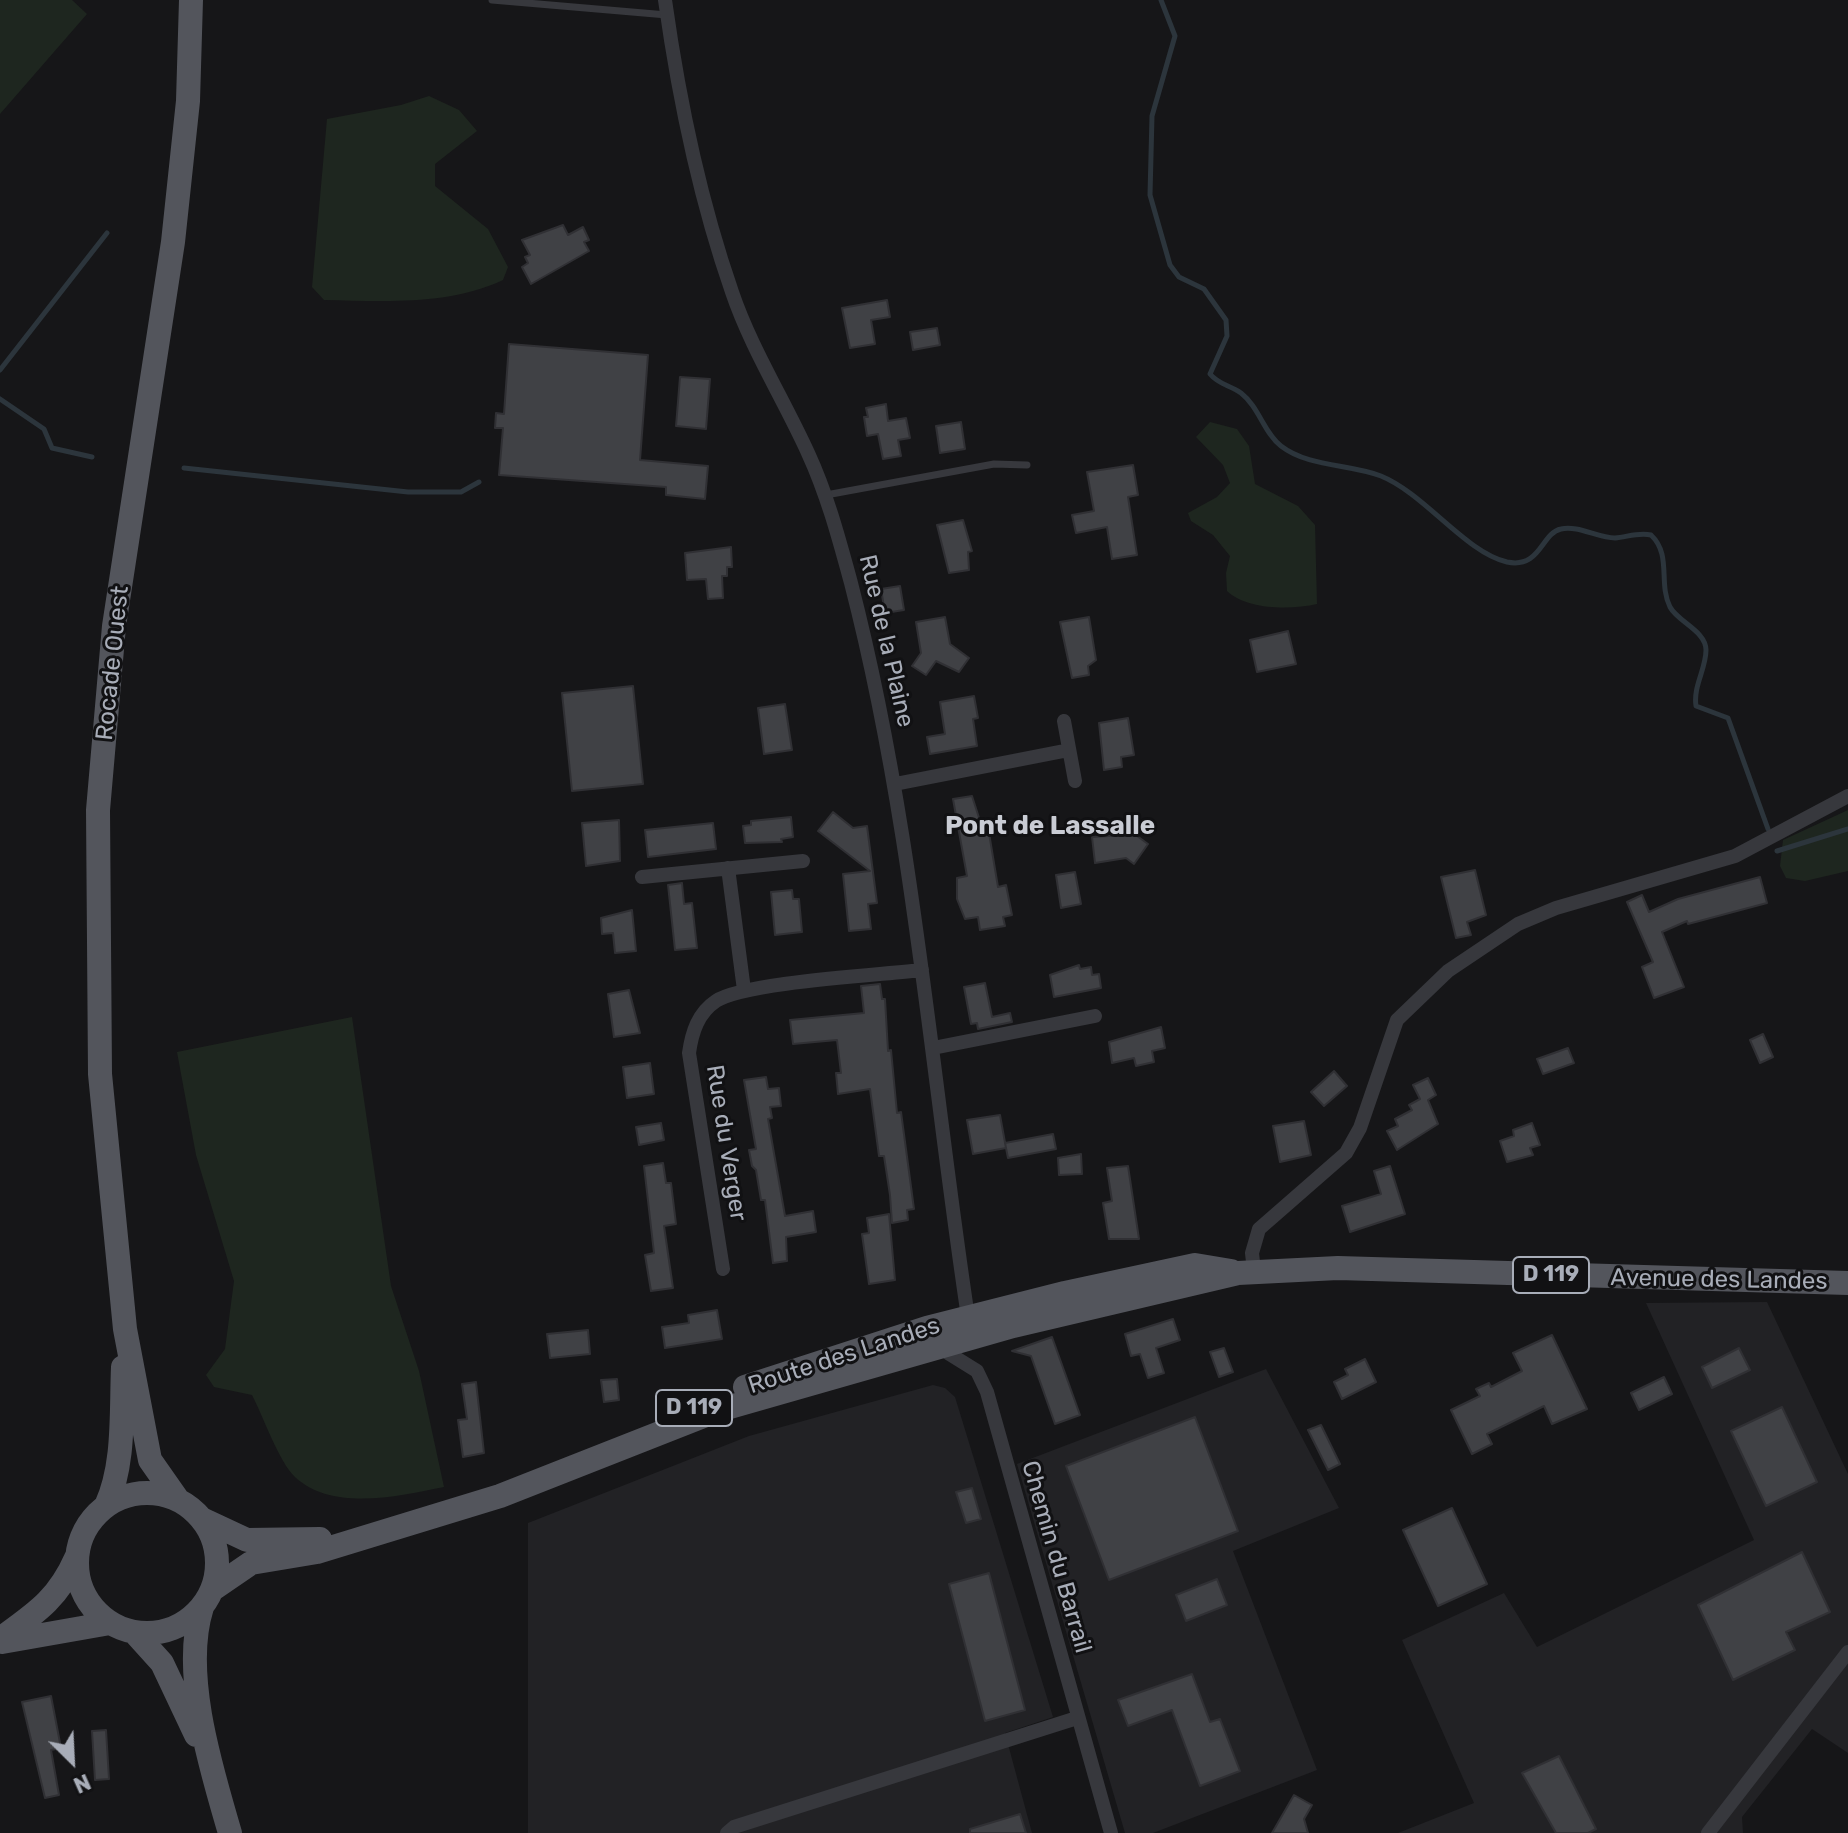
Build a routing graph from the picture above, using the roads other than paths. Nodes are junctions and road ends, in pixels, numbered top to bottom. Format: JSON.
{"nodes":[{"id":1,"x":191,"y":0,"type":"edge"},
{"id":2,"x":492,"y":0,"type":"edge"},
{"id":3,"x":666,"y":7,"type":"edge"},
{"id":4,"x":1027,"y":465,"type":"dead end"},
{"id":5,"x":824,"y":495,"type":"junction"},
{"id":6,"x":1064,"y":721,"type":"dead end"},
{"id":7,"x":1069,"y":750,"type":"junction"},
{"id":8,"x":1075,"y":781,"type":"dead end"},
{"id":9,"x":895,"y":784,"type":"junction"},
{"id":10,"x":1848,"y":796,"type":"edge"},
{"id":11,"x":803,"y":861,"type":"dead end"},
{"id":12,"x":728,"y":868,"type":"junction"},
{"id":13,"x":642,"y":877,"type":"dead end"},
{"id":14,"x":922,"y":970,"type":"junction"},
{"id":15,"x":744,"y":990,"type":"junction"},
{"id":16,"x":1095,"y":1016,"type":"dead end"},
{"id":17,"x":933,"y":1048,"type":"junction"},
{"id":18,"x":723,"y":1269,"type":"dead end"},
{"id":19,"x":1246,"y":1272,"type":"junction"},
{"id":20,"x":1848,"y":1283,"type":"edge"},
{"id":21,"x":968,"y":1317,"type":"junction"},
{"id":22,"x":125,"y":1329,"type":"junction"},
{"id":23,"x":944,"y":1345,"type":"junction"},
{"id":24,"x":178,"y":1500,"type":"junction"},
{"id":25,"x":466,"y":1505,"type":"junction"},
{"id":26,"x":106,"y":1506,"type":"junction"},
{"id":27,"x":202,"y":1519,"type":"junction"},
{"id":28,"x":370,"y":1534,"type":"junction"},
{"id":29,"x":77,"y":1556,"type":"junction"},
{"id":30,"x":208,"y":1598,"type":"junction"},
{"id":31,"x":110,"y":1623,"type":"junction"},
{"id":32,"x":134,"y":1632,"type":"junction"},
{"id":33,"x":0,"y":1640,"type":"edge"},
{"id":34,"x":1848,"y":1652,"type":"edge"},
{"id":35,"x":1077,"y":1718,"type":"junction"},
{"id":36,"x":213,"y":1775,"type":"junction"},
{"id":37,"x":230,"y":1833,"type":"edge"},
{"id":38,"x":727,"y":1833,"type":"edge"},
{"id":39,"x":1111,"y":1833,"type":"edge"},
{"id":40,"x":1708,"y":1833,"type":"edge"}],
"edges":[{"from":1,"to":22,"type":"main road","name":"Rocade Ouest"},
{"from":2,"to":3,"type":"lane"},
{"from":3,"to":5,"type":"street","name":"Rue de la Plaine"},
{"from":4,"to":5,"type":"lane"},
{"from":5,"to":9,"type":"street","name":"Rue de la Plaine"},
{"from":6,"to":7,"type":"street"},
{"from":7,"to":8,"type":"street"},
{"from":7,"to":9,"type":"street"},
{"from":9,"to":14,"type":"street","name":"Rue de la Plaine"},
{"from":10,"to":19,"type":"street"},
{"from":11,"to":12,"type":"street"},
{"from":12,"to":13,"type":"street"},
{"from":12,"to":15,"type":"street"},
{"from":14,"to":15,"type":"street","name":"Rue du Verger"},
{"from":14,"to":17,"type":"street","name":"Rue de la Plaine"},
{"from":15,"to":18,"type":"street","name":"Rue du Verger"},
{"from":16,"to":17,"type":"street"},
{"from":17,"to":21,"type":"street","name":"Rue de la Plaine"},
{"from":19,"to":20,"type":"main road","name":"Avenue des Landes","number":"D 119"},
{"from":19,"to":21,"type":"main road","name":"Route des Landes","number":"D 119"},
{"from":19,"to":23,"type":"main road","name":"Route des Landes"},
{"from":21,"to":23,"type":"street"},
{"from":21,"to":25,"type":"main road","name":"Route des Landes","number":"D 119"},
{"from":22,"to":24,"type":"main road","name":"Rocade Ouest"},
{"from":22,"to":26,"type":"main road","name":"Rocade Ouest"},
{"from":23,"to":25,"type":"main road","name":"Route des Landes"},
{"from":23,"to":35,"type":"street","name":"Chemin du Barrail"},
{"from":24,"to":26,"type":"main road"},
{"from":24,"to":27,"type":"main road"},
{"from":25,"to":28,"type":"main road","name":"Route des Landes","number":"D 119"},
{"from":26,"to":29,"type":"main road"},
{"from":27,"to":28,"type":"main road","name":"Route des Landes","number":"D 119"},
{"from":27,"to":30,"type":"main road"},
{"from":28,"to":30,"type":"main road","name":"Route des Landes","number":"D 119"},
{"from":29,"to":31,"type":"main road"},
{"from":29,"to":33,"type":"main road"},
{"from":30,"to":32,"type":"main road"},
{"from":30,"to":36,"type":"main road"},
{"from":31,"to":32,"type":"main road"},
{"from":31,"to":33,"type":"main road"},
{"from":32,"to":36,"type":"main road"},
{"from":34,"to":40,"type":"street"},
{"from":35,"to":38,"type":"street"},
{"from":35,"to":39,"type":"street","name":"Chemin du Barrail"},
{"from":36,"to":37,"type":"main road"}]}
